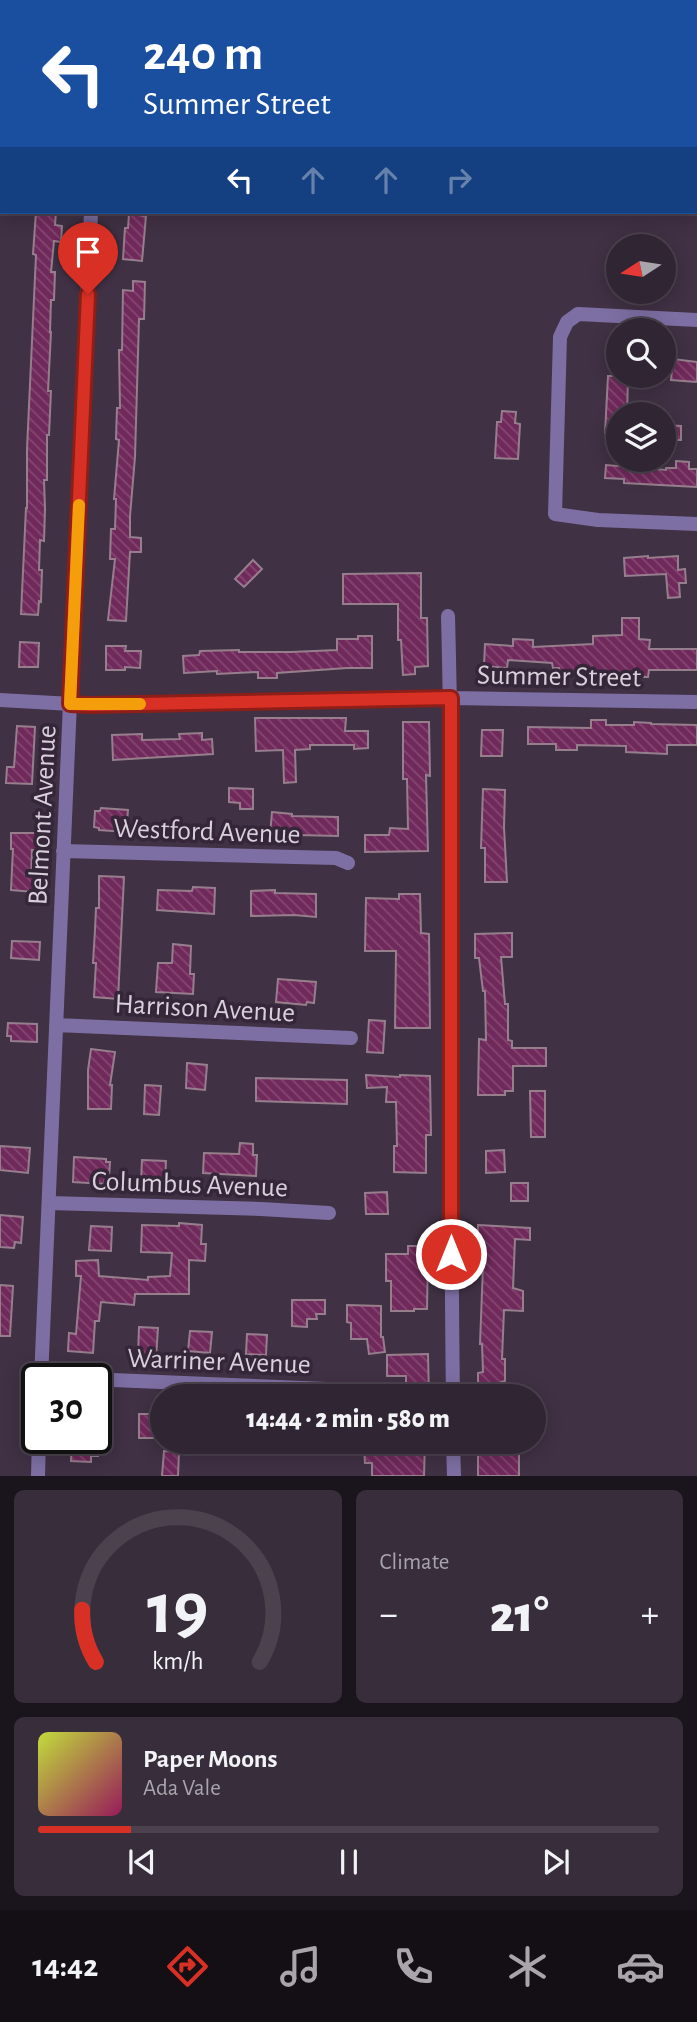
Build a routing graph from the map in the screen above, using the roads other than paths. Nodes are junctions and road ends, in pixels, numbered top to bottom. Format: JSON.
{"nodes":[{"id":1,"x":91,"y":214,"type":"edge"},
{"id":2,"x":697,"y":320,"type":"edge"},
{"id":3,"x":697,"y":524,"type":"edge"},
{"id":4,"x":448,"y":616,"type":"dead end"},
{"id":5,"x":451,"y":698,"type":"junction"},
{"id":6,"x":0,"y":700,"type":"edge"},
{"id":7,"x":697,"y":702,"type":"edge"},
{"id":8,"x":70,"y":704,"type":"junction"},
{"id":9,"x":63,"y":851,"type":"junction"},
{"id":10,"x":348,"y":863,"type":"dead end"},
{"id":11,"x":57,"y":1025,"type":"junction"},
{"id":12,"x":351,"y":1038,"type":"dead end"},
{"id":13,"x":49,"y":1203,"type":"junction"},
{"id":14,"x":329,"y":1213,"type":"dead end"},
{"id":15,"x":42,"y":1363,"type":"edge"},
{"id":16,"x":112,"y":1381,"type":"edge"},
{"id":17,"x":196,"y":1384,"type":"edge"},
{"id":18,"x":453,"y":1384,"type":"edge"},
{"id":19,"x":39,"y":1454,"type":"edge"},
{"id":20,"x":453,"y":1454,"type":"edge"},
{"id":21,"x":38,"y":1476,"type":"edge"},
{"id":22,"x":454,"y":1476,"type":"edge"}],
"edges":[{"from":1,"to":8,"type":"street","name":"Belmont Avenue"},
{"from":2,"to":3,"type":"street"},
{"from":4,"to":5,"type":"street"},
{"from":5,"to":7,"type":"street","name":"Summer Street"},
{"from":5,"to":8,"type":"street","name":"Summer Street"},
{"from":5,"to":18,"type":"street"},
{"from":6,"to":8,"type":"street","name":"Summer Street"},
{"from":8,"to":9,"type":"street","name":"Belmont Avenue"},
{"from":9,"to":10,"type":"street","name":"Westford Avenue"},
{"from":9,"to":11,"type":"street","name":"Belmont Avenue"},
{"from":11,"to":12,"type":"street","name":"Harrison Avenue"},
{"from":11,"to":13,"type":"street","name":"Belmont Avenue"},
{"from":13,"to":14,"type":"street","name":"Columbus Avenue"},
{"from":13,"to":15,"type":"street","name":"Belmont Avenue"},
{"from":16,"to":17,"type":"street","name":"Warriner Avenue"},
{"from":19,"to":21,"type":"street"},
{"from":20,"to":22,"type":"street"}]}
